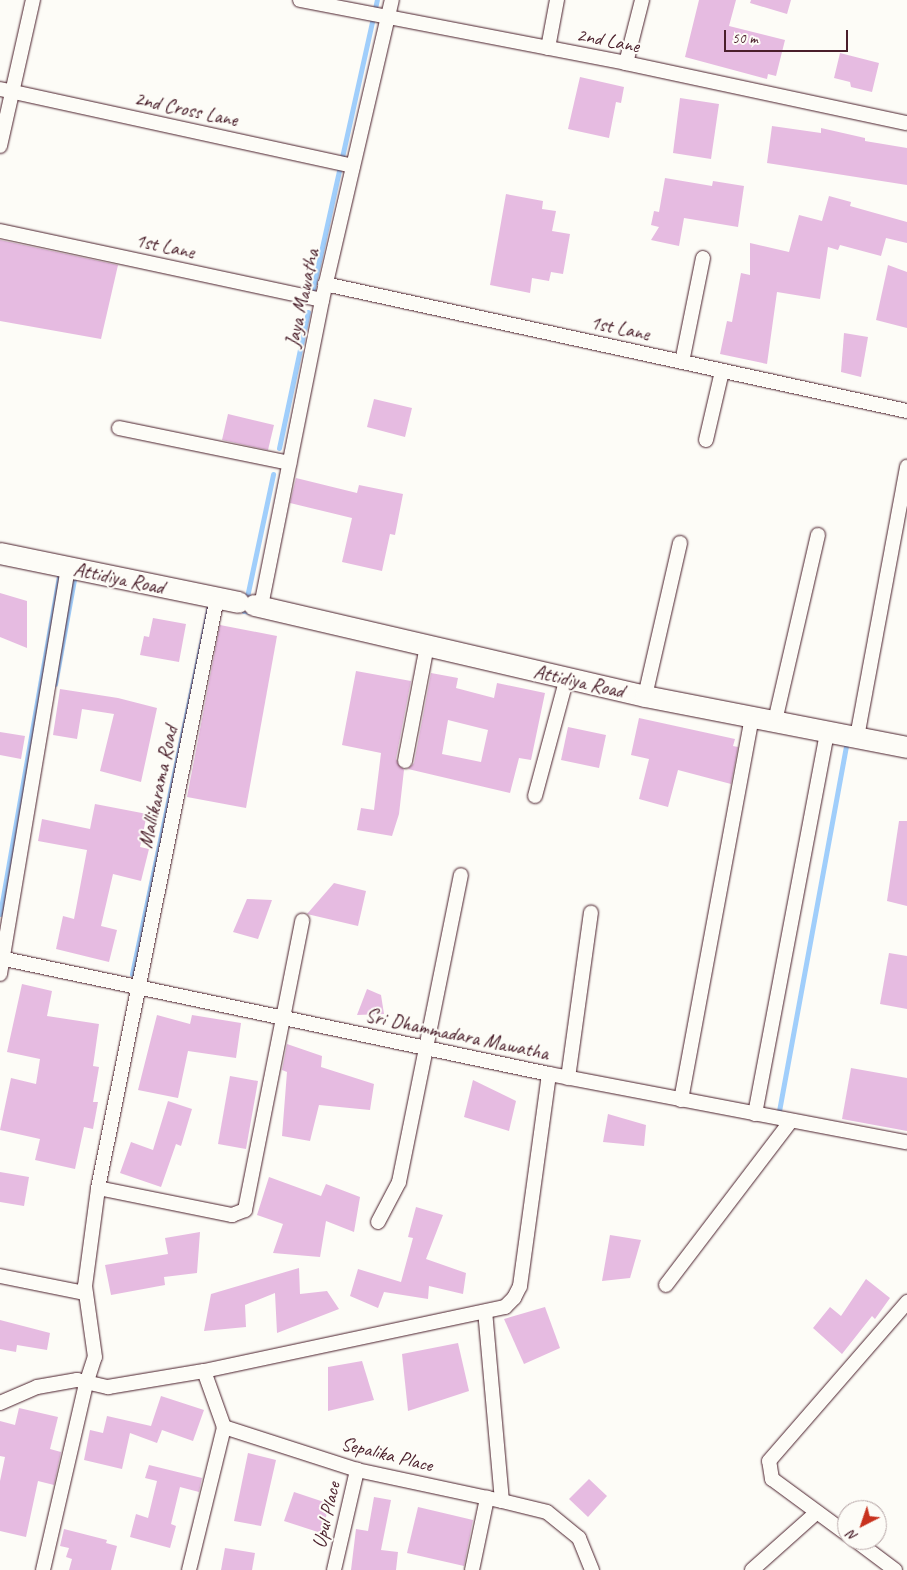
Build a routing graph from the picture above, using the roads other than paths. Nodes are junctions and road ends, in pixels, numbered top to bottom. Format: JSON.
{"nodes":[{"id":1,"x":33,"y":0,"type":"edge"},
{"id":2,"x":300,"y":0,"type":"edge"},
{"id":3,"x":392,"y":0,"type":"edge"},
{"id":4,"x":557,"y":0,"type":"edge"},
{"id":5,"x":642,"y":0,"type":"edge"},
{"id":6,"x":387,"y":19,"type":"junction"},
{"id":7,"x":548,"y":48,"type":"junction"},
{"id":8,"x":626,"y":63,"type":"junction"},
{"id":9,"x":5,"y":90,"type":"edge"},
{"id":10,"x":907,"y":124,"type":"edge"},
{"id":11,"x":0,"y":146,"type":"edge"},
{"id":12,"x":353,"y":166,"type":"junction"},
{"id":13,"x":0,"y":231,"type":"edge"},
{"id":14,"x":703,"y":258,"type":"dead end"},
{"id":15,"x":325,"y":284,"type":"junction"},
{"id":16,"x":322,"y":300,"type":"junction"},
{"id":17,"x":682,"y":362,"type":"junction"},
{"id":18,"x":722,"y":371,"type":"junction"},
{"id":19,"x":907,"y":411,"type":"edge"},
{"id":20,"x":119,"y":428,"type":"dead end"},
{"id":21,"x":706,"y":440,"type":"dead end"},
{"id":22,"x":289,"y":463,"type":"junction"},
{"id":23,"x":907,"y":468,"type":"edge"},
{"id":24,"x":818,"y":535,"type":"dead end"},
{"id":25,"x":680,"y":543,"type":"dead end"},
{"id":26,"x":0,"y":553,"type":"edge"},
{"id":27,"x":68,"y":567,"type":"junction"},
{"id":28,"x":217,"y":598,"type":"junction"},
{"id":29,"x":251,"y":604,"type":"junction"},
{"id":30,"x":427,"y":646,"type":"junction"},
{"id":31,"x":567,"y":677,"type":"junction"},
{"id":32,"x":645,"y":696,"type":"junction"},
{"id":33,"x":752,"y":718,"type":"junction"},
{"id":34,"x":775,"y":721,"type":"junction"},
{"id":35,"x":827,"y":732,"type":"junction"},
{"id":36,"x":857,"y":737,"type":"junction"},
{"id":37,"x":907,"y":747,"type":"edge"},
{"id":38,"x":405,"y":761,"type":"dead end"},
{"id":39,"x":535,"y":796,"type":"dead end"},
{"id":40,"x":460,"y":875,"type":"dead end"},
{"id":41,"x":591,"y":913,"type":"dead end"},
{"id":42,"x":302,"y":920,"type":"dead end"},
{"id":43,"x":2,"y":958,"type":"edge"},
{"id":44,"x":0,"y":974,"type":"edge"},
{"id":45,"x":138,"y":985,"type":"junction"},
{"id":46,"x":282,"y":1018,"type":"junction"},
{"id":47,"x":427,"y":1049,"type":"junction"},
{"id":48,"x":549,"y":1074,"type":"junction"},
{"id":49,"x":568,"y":1078,"type":"junction"},
{"id":50,"x":681,"y":1100,"type":"junction"},
{"id":51,"x":755,"y":1114,"type":"junction"},
{"id":52,"x":792,"y":1121,"type":"junction"},
{"id":53,"x":907,"y":1142,"type":"edge"},
{"id":54,"x":98,"y":1188,"type":"junction"},
{"id":55,"x":378,"y":1222,"type":"dead end"},
{"id":56,"x":0,"y":1276,"type":"edge"},
{"id":57,"x":666,"y":1285,"type":"dead end"},
{"id":58,"x":85,"y":1293,"type":"junction"},
{"id":59,"x":907,"y":1302,"type":"edge"},
{"id":60,"x":484,"y":1312,"type":"junction"},
{"id":61,"x":204,"y":1371,"type":"junction"},
{"id":62,"x":86,"y":1384,"type":"junction"},
{"id":63,"x":0,"y":1403,"type":"edge"},
{"id":64,"x":224,"y":1427,"type":"junction"},
{"id":65,"x":357,"y":1470,"type":"junction"},
{"id":66,"x":487,"y":1498,"type":"junction"},
{"id":67,"x":502,"y":1501,"type":"junction"},
{"id":68,"x":817,"y":1512,"type":"junction"},
{"id":69,"x":837,"y":1527,"type":"edge"},
{"id":70,"x":867,"y":1550,"type":"edge"},
{"id":71,"x":43,"y":1570,"type":"edge"},
{"id":72,"x":189,"y":1570,"type":"edge"},
{"id":73,"x":334,"y":1570,"type":"edge"},
{"id":74,"x":472,"y":1570,"type":"edge"},
{"id":75,"x":592,"y":1570,"type":"edge"},
{"id":76,"x":752,"y":1570,"type":"edge"},
{"id":77,"x":894,"y":1570,"type":"edge"}],
"edges":[{"from":1,"to":9,"type":"street"},
{"from":2,"to":6,"type":"street","name":"2nd Lane"},
{"from":3,"to":6,"type":"street","name":"Jaya Mawatha"},
{"from":4,"to":7,"type":"street"},
{"from":5,"to":8,"type":"street"},
{"from":6,"to":7,"type":"street","name":"2nd Lane"},
{"from":6,"to":12,"type":"street","name":"Jaya Mawatha"},
{"from":7,"to":8,"type":"street","name":"2nd Lane"},
{"from":8,"to":10,"type":"street","name":"2nd Lane"},
{"from":9,"to":11,"type":"street"},
{"from":9,"to":12,"type":"street","name":"2nd Cross Lane"},
{"from":12,"to":15,"type":"street","name":"Jaya Mawatha"},
{"from":13,"to":16,"type":"street","name":"1st Lane"},
{"from":14,"to":17,"type":"street"},
{"from":15,"to":16,"type":"street","name":"Jaya Mawatha"},
{"from":15,"to":17,"type":"street","name":"1st Lane"},
{"from":16,"to":22,"type":"street","name":"Jaya Mawatha"},
{"from":17,"to":18,"type":"street","name":"1st Lane"},
{"from":18,"to":19,"type":"street","name":"1st Lane"},
{"from":18,"to":21,"type":"street"},
{"from":20,"to":22,"type":"street"},
{"from":22,"to":29,"type":"street","name":"Jaya Mawatha"},
{"from":23,"to":36,"type":"street"},
{"from":24,"to":34,"type":"street"},
{"from":25,"to":32,"type":"street"},
{"from":26,"to":27,"type":"main road","name":"Attidiya Road"},
{"from":27,"to":28,"type":"main road","name":"Attidiya Road"},
{"from":27,"to":43,"type":"street"},
{"from":28,"to":29,"type":"main road","name":"Attidiya Road"},
{"from":28,"to":45,"type":"street","name":"Mallikarama Road"},
{"from":29,"to":30,"type":"main road","name":"Attidiya Road"},
{"from":30,"to":31,"type":"main road","name":"Attidiya Road"},
{"from":30,"to":38,"type":"street"},
{"from":31,"to":32,"type":"main road","name":"Attidiya Road"},
{"from":31,"to":39,"type":"street"},
{"from":32,"to":33,"type":"main road","name":"Attidiya Road"},
{"from":33,"to":34,"type":"main road","name":"Attidiya Road"},
{"from":33,"to":50,"type":"street"},
{"from":34,"to":35,"type":"main road","name":"Attidiya Road"},
{"from":35,"to":36,"type":"main road","name":"Attidiya Road"},
{"from":35,"to":51,"type":"street"},
{"from":36,"to":37,"type":"main road","name":"Attidiya Road"},
{"from":40,"to":47,"type":"street"},
{"from":41,"to":49,"type":"street"},
{"from":42,"to":46,"type":"street"},
{"from":43,"to":44,"type":"street"},
{"from":43,"to":45,"type":"street","name":"Sri Dhammadara Mawatha"},
{"from":45,"to":46,"type":"street","name":"Sri Dhammadara Mawatha"},
{"from":45,"to":54,"type":"street","name":"Mallikarama Road"},
{"from":46,"to":47,"type":"street","name":"Sri Dhammadara Mawatha"},
{"from":46,"to":54,"type":"street"},
{"from":47,"to":48,"type":"street","name":"Sri Dhammadara Mawatha"},
{"from":47,"to":55,"type":"street"},
{"from":48,"to":49,"type":"street","name":"Sri Dhammadara Mawatha"},
{"from":48,"to":60,"type":"street"},
{"from":49,"to":50,"type":"street","name":"Sri Dhammadara Mawatha"},
{"from":50,"to":51,"type":"street","name":"Sri Dhammadara Mawatha"},
{"from":51,"to":52,"type":"street","name":"Sri Dhammadara Mawatha"},
{"from":52,"to":53,"type":"street","name":"Sri Dhammadara Mawatha"},
{"from":52,"to":57,"type":"street"},
{"from":54,"to":58,"type":"street","name":"Mallikarama Road"},
{"from":56,"to":58,"type":"street"},
{"from":58,"to":62,"type":"street","name":"Mallikarama Road"},
{"from":59,"to":68,"type":"street"},
{"from":60,"to":61,"type":"street"},
{"from":60,"to":67,"type":"street"},
{"from":61,"to":62,"type":"street"},
{"from":61,"to":64,"type":"street"},
{"from":62,"to":63,"type":"street"},
{"from":62,"to":71,"type":"street","name":"Mallikarama Road"},
{"from":64,"to":65,"type":"street","name":"Sepalika Place"},
{"from":64,"to":72,"type":"street"},
{"from":65,"to":66,"type":"street","name":"Sepalika Place"},
{"from":65,"to":73,"type":"street","name":"Upul Place"},
{"from":66,"to":67,"type":"street","name":"Sepalika Place"},
{"from":66,"to":74,"type":"street"},
{"from":67,"to":75,"type":"street","name":"Sepalika Place"},
{"from":68,"to":69,"type":"street"},
{"from":68,"to":76,"type":"street"},
{"from":70,"to":77,"type":"street"}]}
